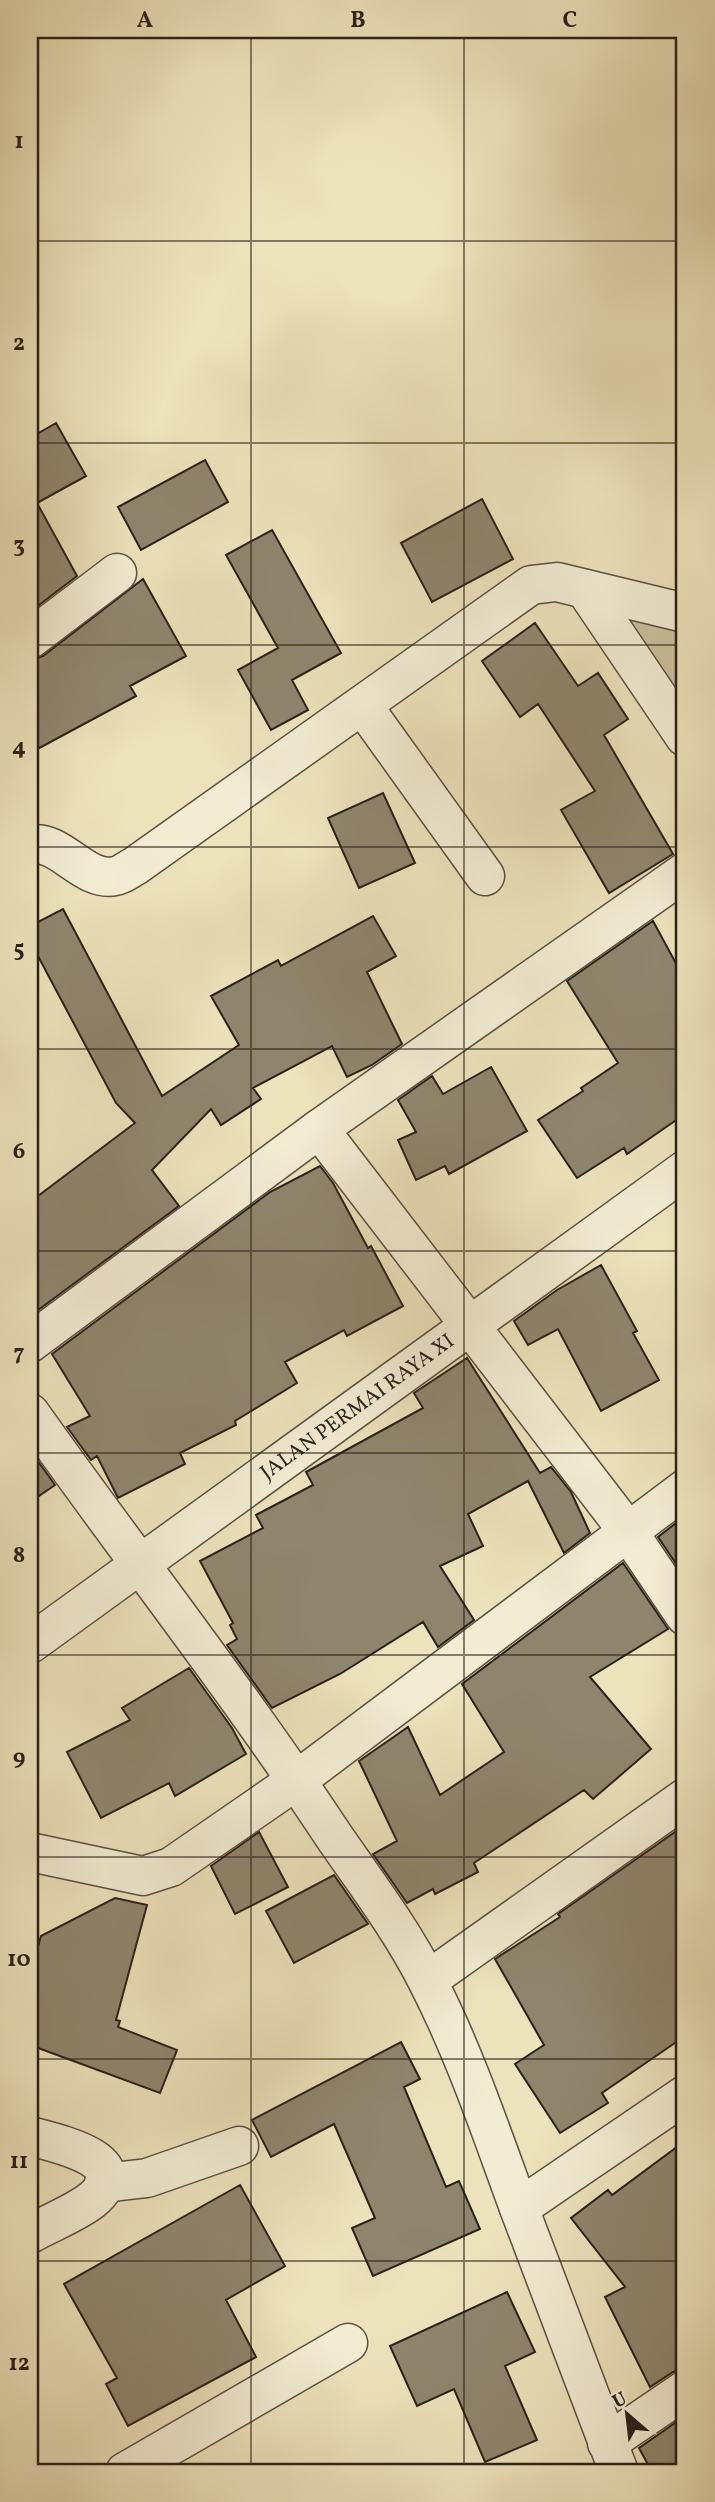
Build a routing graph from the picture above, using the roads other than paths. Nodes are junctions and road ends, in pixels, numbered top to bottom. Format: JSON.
{"nodes":[{"id":1,"x":117,"y":573,"type":"dead end"},
{"id":2,"x":585,"y":589,"type":"junction"},
{"id":3,"x":685,"y":613,"type":"edge"},
{"id":4,"x":30,"y":639,"type":"edge"},
{"id":5,"x":363,"y":706,"type":"junction"},
{"id":6,"x":685,"y":737,"type":"edge"},
{"id":7,"x":31,"y":842,"type":"edge"},
{"id":8,"x":685,"y":872,"type":"edge"},
{"id":9,"x":485,"y":876,"type":"dead end"},
{"id":10,"x":318,"y":1129,"type":"junction"},
{"id":11,"x":685,"y":1170,"type":"edge"},
{"id":12,"x":471,"y":1325,"type":"junction"},
{"id":13,"x":30,"y":1343,"type":"edge"},
{"id":14,"x":30,"y":1413,"type":"edge"},
{"id":15,"x":685,"y":1489,"type":"edge"},
{"id":16,"x":627,"y":1530,"type":"junction"},
{"id":17,"x":137,"y":1565,"type":"junction"},
{"id":18,"x":685,"y":1616,"type":"edge"},
{"id":19,"x":30,"y":1644,"type":"edge"},
{"id":20,"x":297,"y":1780,"type":"junction"},
{"id":21,"x":685,"y":1798,"type":"edge"},
{"id":22,"x":30,"y":1852,"type":"edge"},
{"id":23,"x":428,"y":1980,"type":"junction"},
{"id":24,"x":685,"y":2095,"type":"edge"},
{"id":25,"x":30,"y":2136,"type":"edge"},
{"id":26,"x":239,"y":2146,"type":"dead end"},
{"id":27,"x":104,"y":2183,"type":"junction"},
{"id":28,"x":519,"y":2208,"type":"junction"},
{"id":29,"x":30,"y":2234,"type":"edge"},
{"id":30,"x":348,"y":2343,"type":"dead end"},
{"id":31,"x":685,"y":2390,"type":"edge"},
{"id":32,"x":613,"y":2458,"type":"edge"},
{"id":33,"x":125,"y":2472,"type":"edge"}],
"edges":[{"from":1,"to":4,"type":"street"},
{"from":2,"to":3,"type":"street"},
{"from":2,"to":5,"type":"street"},
{"from":2,"to":6,"type":"street"},
{"from":5,"to":7,"type":"street"},
{"from":5,"to":9,"type":"street"},
{"from":8,"to":10,"type":"street"},
{"from":10,"to":12,"type":"street"},
{"from":10,"to":13,"type":"street"},
{"from":11,"to":12,"type":"street","name":"JALAN PERMAI RAYA XI"},
{"from":12,"to":16,"type":"street"},
{"from":12,"to":17,"type":"street","name":"JALAN PERMAI RAYA XI"},
{"from":14,"to":17,"type":"street"},
{"from":15,"to":16,"type":"street"},
{"from":16,"to":18,"type":"street"},
{"from":16,"to":20,"type":"street"},
{"from":17,"to":19,"type":"street","name":"JALAN PERMAI RAYA XI"},
{"from":17,"to":20,"type":"street"},
{"from":20,"to":22,"type":"street"},
{"from":20,"to":23,"type":"street"},
{"from":21,"to":23,"type":"street"},
{"from":23,"to":28,"type":"street"},
{"from":24,"to":28,"type":"street"},
{"from":25,"to":27,"type":"street"},
{"from":26,"to":27,"type":"street"},
{"from":27,"to":29,"type":"street"},
{"from":28,"to":32,"type":"street"},
{"from":30,"to":33,"type":"street"},
{"from":31,"to":32,"type":"street"}]}
